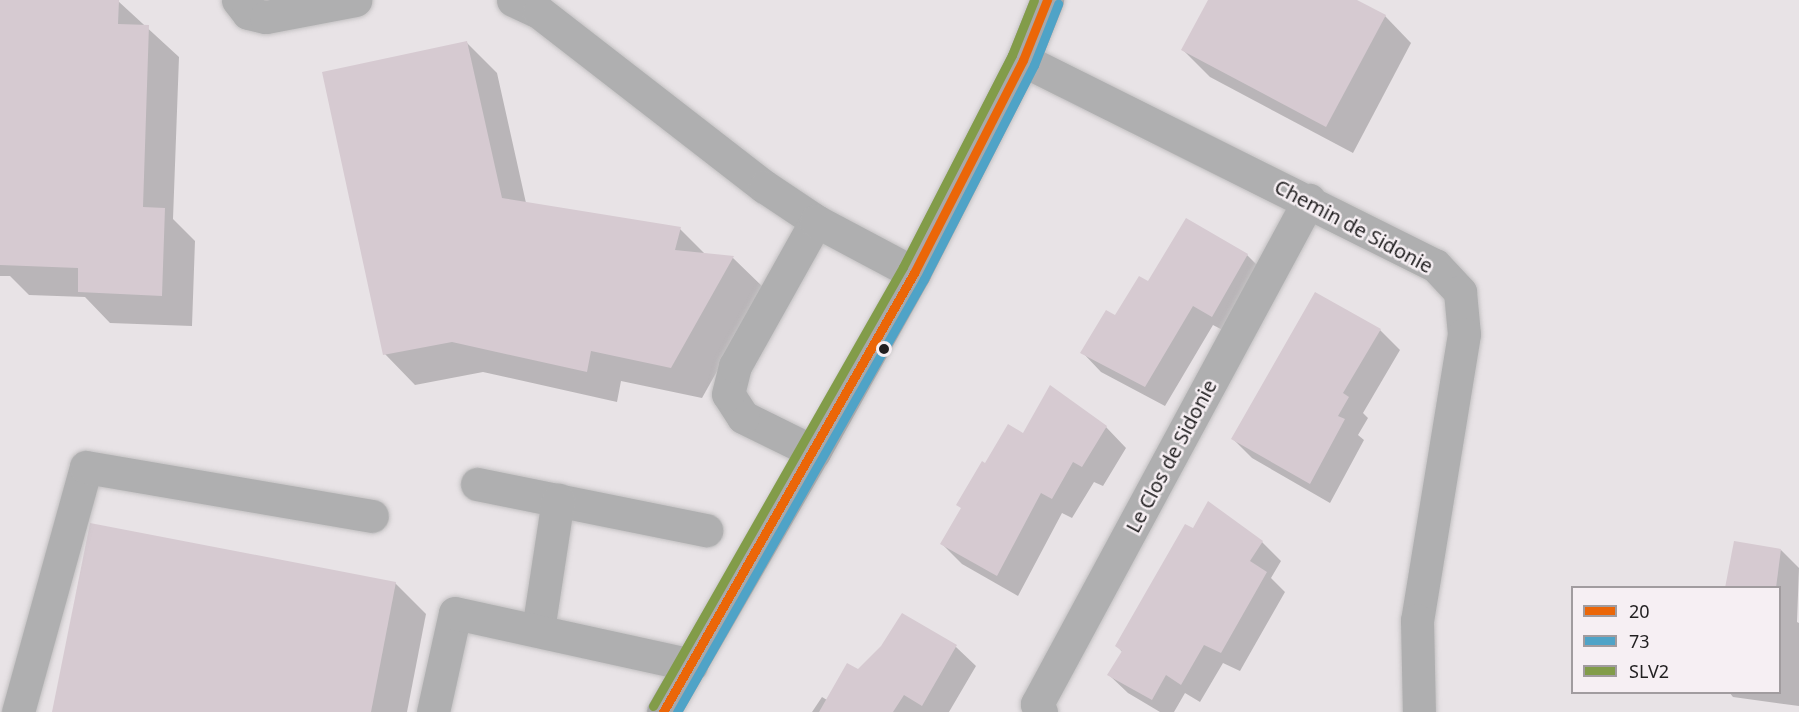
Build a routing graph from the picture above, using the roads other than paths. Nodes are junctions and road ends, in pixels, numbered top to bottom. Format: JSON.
{"nodes":[{"id":1,"x":238,"y":0,"type":"edge"},
{"id":2,"x":355,"y":0,"type":"edge"},
{"id":3,"x":513,"y":0,"type":"edge"},
{"id":4,"x":1047,"y":0,"type":"edge"},
{"id":5,"x":1023,"y":60,"type":"junction"},
{"id":6,"x":1309,"y":200,"type":"junction"},
{"id":7,"x":816,"y":221,"type":"junction"},
{"id":8,"x":914,"y":273,"type":"junction"},
{"id":9,"x":814,"y":452,"type":"junction"},
{"id":10,"x":477,"y":484,"type":"dead end"},
{"id":11,"x":558,"y":500,"type":"junction"},
{"id":12,"x":372,"y":516,"type":"dead end"},
{"id":13,"x":706,"y":530,"type":"dead end"},
{"id":14,"x":537,"y":630,"type":"junction"},
{"id":15,"x":691,"y":665,"type":"junction"},
{"id":16,"x":1035,"y":709,"type":"edge"},
{"id":17,"x":18,"y":712,"type":"edge"},
{"id":18,"x":433,"y":712,"type":"edge"},
{"id":19,"x":663,"y":712,"type":"edge"},
{"id":20,"x":1419,"y":712,"type":"edge"}],
"edges":[{"from":1,"to":2,"type":"street"},
{"from":3,"to":7,"type":"street"},
{"from":4,"to":5,"type":"main road"},
{"from":5,"to":6,"type":"street","name":"Chemin de Sidonie"},
{"from":5,"to":8,"type":"main road"},
{"from":6,"to":16,"type":"street","name":"Le Clos de Sidonie"},
{"from":6,"to":20,"type":"street","name":"Chemin de Sidonie"},
{"from":7,"to":8,"type":"street"},
{"from":7,"to":9,"type":"street"},
{"from":8,"to":9,"type":"main road"},
{"from":9,"to":15,"type":"main road"},
{"from":10,"to":11,"type":"street"},
{"from":11,"to":13,"type":"street"},
{"from":11,"to":14,"type":"street"},
{"from":12,"to":17,"type":"street"},
{"from":14,"to":15,"type":"street"},
{"from":14,"to":18,"type":"street"},
{"from":15,"to":19,"type":"main road"}]}
